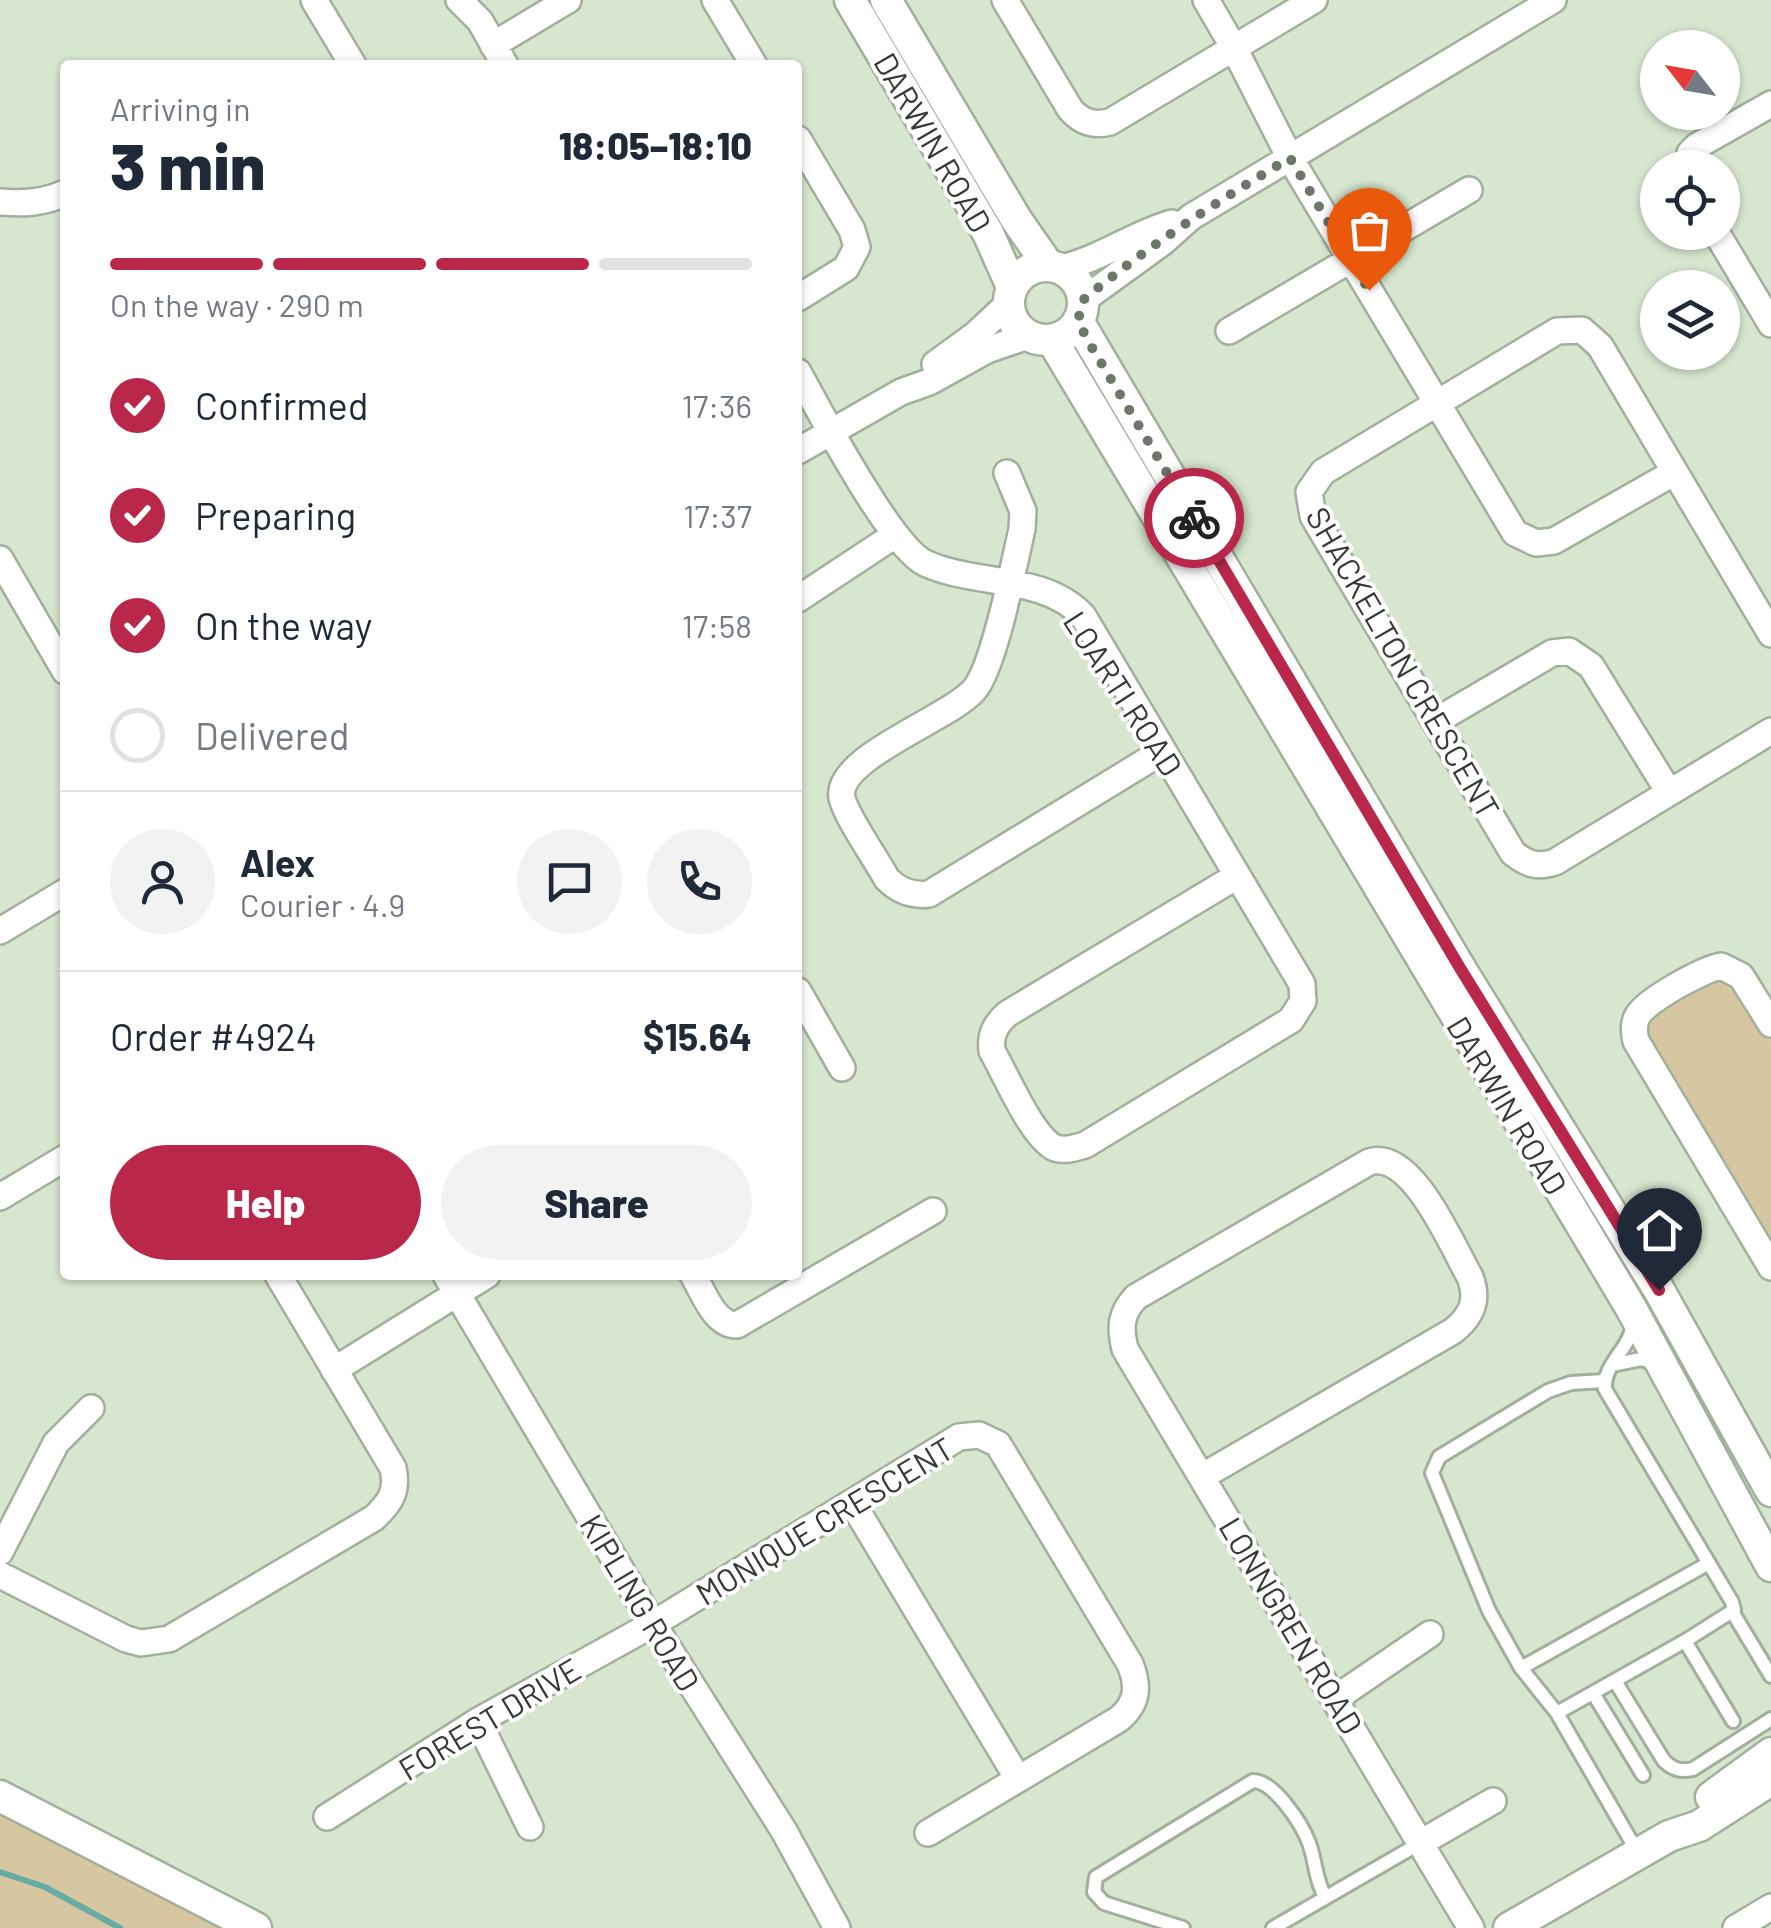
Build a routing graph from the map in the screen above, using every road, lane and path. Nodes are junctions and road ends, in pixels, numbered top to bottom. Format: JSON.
{"nodes":[{"id":1,"x":314,"y":0,"type":"edge"},
{"id":2,"x":459,"y":0,"type":"edge"},
{"id":3,"x":568,"y":0,"type":"edge"},
{"id":4,"x":715,"y":0,"type":"edge"},
{"id":5,"x":850,"y":0,"type":"edge"},
{"id":6,"x":886,"y":0,"type":"edge"},
{"id":7,"x":1005,"y":0,"type":"edge"},
{"id":8,"x":1206,"y":0,"type":"edge"},
{"id":9,"x":1314,"y":0,"type":"edge"},
{"id":10,"x":1553,"y":0,"type":"edge"},
{"id":11,"x":1234,"y":48,"type":"junction"},
{"id":12,"x":499,"y":55,"type":"edge"},
{"id":13,"x":350,"y":60,"type":"edge"},
{"id":14,"x":751,"y":60,"type":"edge"},
{"id":15,"x":1771,"y":104,"type":"edge"},
{"id":16,"x":802,"y":145,"type":"edge"},
{"id":17,"x":1693,"y":150,"type":"edge"},
{"id":18,"x":1290,"y":158,"type":"junction"},
{"id":19,"x":1469,"y":190,"type":"dead end"},
{"id":20,"x":60,"y":195,"type":"edge"},
{"id":21,"x":0,"y":202,"type":"edge"},
{"id":22,"x":1191,"y":218,"type":"junction"},
{"id":23,"x":1727,"y":250,"type":"edge"},
{"id":24,"x":1352,"y":261,"type":"junction"},
{"id":25,"x":1054,"y":267,"type":"junction"},
{"id":26,"x":1010,"y":295,"type":"junction"},
{"id":27,"x":802,"y":296,"type":"edge"},
{"id":28,"x":1081,"y":310,"type":"junction"},
{"id":29,"x":1771,"y":324,"type":"edge"},
{"id":30,"x":1229,"y":331,"type":"dead end"},
{"id":31,"x":1040,"y":338,"type":"junction"},
{"id":32,"x":802,"y":379,"type":"edge"},
{"id":33,"x":901,"y":392,"type":"junction"},
{"id":34,"x":1437,"y":404,"type":"junction"},
{"id":35,"x":832,"y":431,"type":"junction"},
{"id":36,"x":802,"y":450,"type":"edge"},
{"id":37,"x":1007,"y":473,"type":"dead end"},
{"id":38,"x":1673,"y":473,"type":"junction"},
{"id":39,"x":895,"y":535,"type":"junction"},
{"id":40,"x":0,"y":559,"type":"edge"},
{"id":41,"x":1008,"y":583,"type":"junction"},
{"id":42,"x":802,"y":596,"type":"edge"},
{"id":43,"x":1771,"y":634,"type":"edge"},
{"id":44,"x":60,"y":662,"type":"edge"},
{"id":45,"x":1436,"y":721,"type":"junction"},
{"id":46,"x":1771,"y":731,"type":"edge"},
{"id":47,"x":1163,"y":751,"type":"junction"},
{"id":48,"x":1669,"y":792,"type":"junction"},
{"id":49,"x":1237,"y":876,"type":"junction"},
{"id":50,"x":60,"y":895,"type":"edge"},
{"id":51,"x":0,"y":931,"type":"edge"},
{"id":52,"x":802,"y":998,"type":"edge"},
{"id":53,"x":1771,"y":1024,"type":"edge"},
{"id":54,"x":842,"y":1068,"type":"dead end"},
{"id":55,"x":60,"y":1161,"type":"edge"},
{"id":56,"x":0,"y":1197,"type":"edge"},
{"id":57,"x":932,"y":1210,"type":"dead end"},
{"id":58,"x":1771,"y":1267,"type":"edge"},
{"id":59,"x":281,"y":1280,"type":"edge"},
{"id":60,"x":696,"y":1280,"type":"edge"},
{"id":61,"x":452,"y":1284,"type":"edge"},
{"id":62,"x":1632,"y":1308,"type":"junction"},
{"id":63,"x":1612,"y":1365,"type":"junction"},
{"id":64,"x":1664,"y":1367,"type":"junction"},
{"id":65,"x":334,"y":1370,"type":"junction"},
{"id":66,"x":1604,"y":1381,"type":"junction"},
{"id":67,"x":91,"y":1408,"type":"dead end"},
{"id":68,"x":1203,"y":1476,"type":"junction"},
{"id":69,"x":1771,"y":1491,"type":"edge"},
{"id":70,"x":853,"y":1504,"type":"junction"},
{"id":71,"x":0,"y":1552,"type":"edge"},
{"id":72,"x":1708,"y":1564,"type":"junction"},
{"id":73,"x":1771,"y":1566,"type":"edge"},
{"id":74,"x":0,"y":1575,"type":"edge"},
{"id":75,"x":1733,"y":1614,"type":"junction"},
{"id":76,"x":653,"y":1624,"type":"junction"},
{"id":77,"x":1430,"y":1634,"type":"dead end"},
{"id":78,"x":1686,"y":1642,"type":"junction"},
{"id":79,"x":1521,"y":1668,"type":"junction"},
{"id":80,"x":1771,"y":1676,"type":"edge"},
{"id":81,"x":1615,"y":1681,"type":"junction"},
{"id":82,"x":1593,"y":1693,"type":"junction"},
{"id":83,"x":1336,"y":1698,"type":"junction"},
{"id":84,"x":1557,"y":1713,"type":"junction"},
{"id":85,"x":1771,"y":1719,"type":"edge"},
{"id":86,"x":478,"y":1721,"type":"junction"},
{"id":87,"x":1734,"y":1721,"type":"dead end"},
{"id":88,"x":1771,"y":1753,"type":"edge"},
{"id":89,"x":1644,"y":1775,"type":"dead end"},
{"id":90,"x":1017,"y":1777,"type":"junction"},
{"id":91,"x":1771,"y":1780,"type":"edge"},
{"id":92,"x":0,"y":1796,"type":"edge"},
{"id":93,"x":1493,"y":1801,"type":"dead end"},
{"id":94,"x":327,"y":1817,"type":"dead end"},
{"id":95,"x":530,"y":1827,"type":"dead end"},
{"id":96,"x":928,"y":1833,"type":"dead end"},
{"id":97,"x":1668,"y":1836,"type":"junction"},
{"id":98,"x":1422,"y":1842,"type":"junction"},
{"id":99,"x":1638,"y":1853,"type":"junction"},
{"id":100,"x":1325,"y":1897,"type":"junction"},
{"id":101,"x":1771,"y":1907,"type":"edge"},
{"id":102,"x":256,"y":1928,"type":"edge"},
{"id":103,"x":837,"y":1928,"type":"edge"},
{"id":104,"x":1183,"y":1928,"type":"edge"},
{"id":105,"x":1273,"y":1928,"type":"edge"},
{"id":106,"x":1471,"y":1928,"type":"edge"},
{"id":107,"x":1510,"y":1928,"type":"edge"},
{"id":108,"x":1736,"y":1928,"type":"edge"}],
"edges":[{"from":1,"to":13,"type":"street"},
{"from":2,"to":12,"type":"street"},
{"from":3,"to":12,"type":"street"},
{"from":4,"to":14,"type":"street"},
{"from":5,"to":26,"type":"street","name":"DARWIN ROAD"},
{"from":6,"to":25,"type":"street","name":"DARWIN ROAD"},
{"from":7,"to":11,"type":"street"},
{"from":8,"to":11,"type":"street"},
{"from":9,"to":11,"type":"street"},
{"from":10,"to":18,"type":"street"},
{"from":11,"to":18,"type":"street"},
{"from":15,"to":17,"type":"street"},
{"from":16,"to":27,"type":"street"},
{"from":18,"to":22,"type":"street"},
{"from":18,"to":24,"type":"street"},
{"from":19,"to":24,"type":"street"},
{"from":20,"to":21,"type":"street"},
{"from":22,"to":25,"type":"street"},
{"from":22,"to":28,"type":"street"},
{"from":23,"to":29,"type":"street"},
{"from":24,"to":30,"type":"street"},
{"from":24,"to":34,"type":"street"},
{"from":25,"to":26,"type":"street"},
{"from":25,"to":28,"type":"street"},
{"from":26,"to":31,"type":"street"},
{"from":26,"to":33,"type":"street"},
{"from":28,"to":31,"type":"street"},
{"from":28,"to":69,"type":"street","name":"DARWIN ROAD"},
{"from":31,"to":33,"type":"street"},
{"from":31,"to":62,"type":"street","name":"DARWIN ROAD"},
{"from":32,"to":35,"type":"street","name":"LOARTI ROAD"},
{"from":33,"to":35,"type":"street"},
{"from":34,"to":38,"type":"street"},
{"from":34,"to":38,"type":"street","name":"SHACKELTON CRESCENT"},
{"from":34,"to":45,"type":"street","name":"SHACKELTON CRESCENT"},
{"from":35,"to":36,"type":"street"},
{"from":35,"to":39,"type":"street","name":"LOARTI ROAD"},
{"from":37,"to":41,"type":"street"},
{"from":38,"to":43,"type":"street","name":"SHACKELTON CRESCENT"},
{"from":39,"to":41,"type":"street","name":"LOARTI ROAD"},
{"from":39,"to":42,"type":"street"},
{"from":40,"to":44,"type":"street"},
{"from":41,"to":47,"type":"street","name":"LOARTI ROAD"},
{"from":41,"to":47,"type":"street"},
{"from":45,"to":48,"type":"street"},
{"from":45,"to":48,"type":"street","name":"SHACKELTON CRESCENT"},
{"from":46,"to":48,"type":"street","name":"SHACKELTON CRESCENT"},
{"from":47,"to":49,"type":"street","name":"LOARTI ROAD"},
{"from":49,"to":49,"type":"street","name":"LOARTI ROAD"},
{"from":50,"to":51,"type":"street"},
{"from":52,"to":54,"type":"street"},
{"from":53,"to":58,"type":"street"},
{"from":55,"to":56,"type":"street"},
{"from":57,"to":60,"type":"street"},
{"from":59,"to":65,"type":"street"},
{"from":61,"to":65,"type":"street"},
{"from":61,"to":76,"type":"street","name":"KIPLING ROAD"},
{"from":62,"to":63,"type":"lane"},
{"from":62,"to":64,"type":"street","name":"DARWIN ROAD"},
{"from":63,"to":64,"type":"lane"},
{"from":63,"to":66,"type":"lane"},
{"from":64,"to":73,"type":"street","name":"DARWIN ROAD"},
{"from":65,"to":74,"type":"street"},
{"from":66,"to":72,"type":"lane"},
{"from":66,"to":79,"type":"lane"},
{"from":67,"to":71,"type":"street"},
{"from":68,"to":68,"type":"street","name":"LONNGREN ROAD"},
{"from":68,"to":83,"type":"street","name":"LONNGREN ROAD"},
{"from":70,"to":76,"type":"street","name":"MONIQUE CRESCENT"},
{"from":70,"to":90,"type":"street"},
{"from":70,"to":90,"type":"street","name":"MONIQUE CRESCENT"},
{"from":72,"to":75,"type":"lane"},
{"from":72,"to":79,"type":"lane"},
{"from":75,"to":78,"type":"lane"},
{"from":75,"to":80,"type":"lane"},
{"from":76,"to":86,"type":"street","name":"FOREST DRIVE"},
{"from":76,"to":103,"type":"street","name":"KIPLING ROAD"},
{"from":77,"to":83,"type":"street"},
{"from":78,"to":81,"type":"lane"},
{"from":78,"to":87,"type":"lane"},
{"from":79,"to":84,"type":"lane"},
{"from":81,"to":82,"type":"lane"},
{"from":81,"to":85,"type":"lane"},
{"from":82,"to":84,"type":"lane"},
{"from":82,"to":89,"type":"lane"},
{"from":83,"to":98,"type":"street","name":"LONNGREN ROAD"},
{"from":84,"to":99,"type":"lane"},
{"from":86,"to":94,"type":"street","name":"FOREST DRIVE"},
{"from":86,"to":95,"type":"street"},
{"from":88,"to":97,"type":"street"},
{"from":90,"to":96,"type":"street","name":"MONIQUE CRESCENT"},
{"from":91,"to":97,"type":"street"},
{"from":92,"to":102,"type":"street"},
{"from":93,"to":98,"type":"street"},
{"from":97,"to":99,"type":"street"},
{"from":98,"to":100,"type":"lane"},
{"from":98,"to":106,"type":"street","name":"LONNGREN ROAD"},
{"from":99,"to":107,"type":"street"},
{"from":100,"to":104,"type":"lane"},
{"from":100,"to":105,"type":"lane"},
{"from":101,"to":108,"type":"street"}]}
